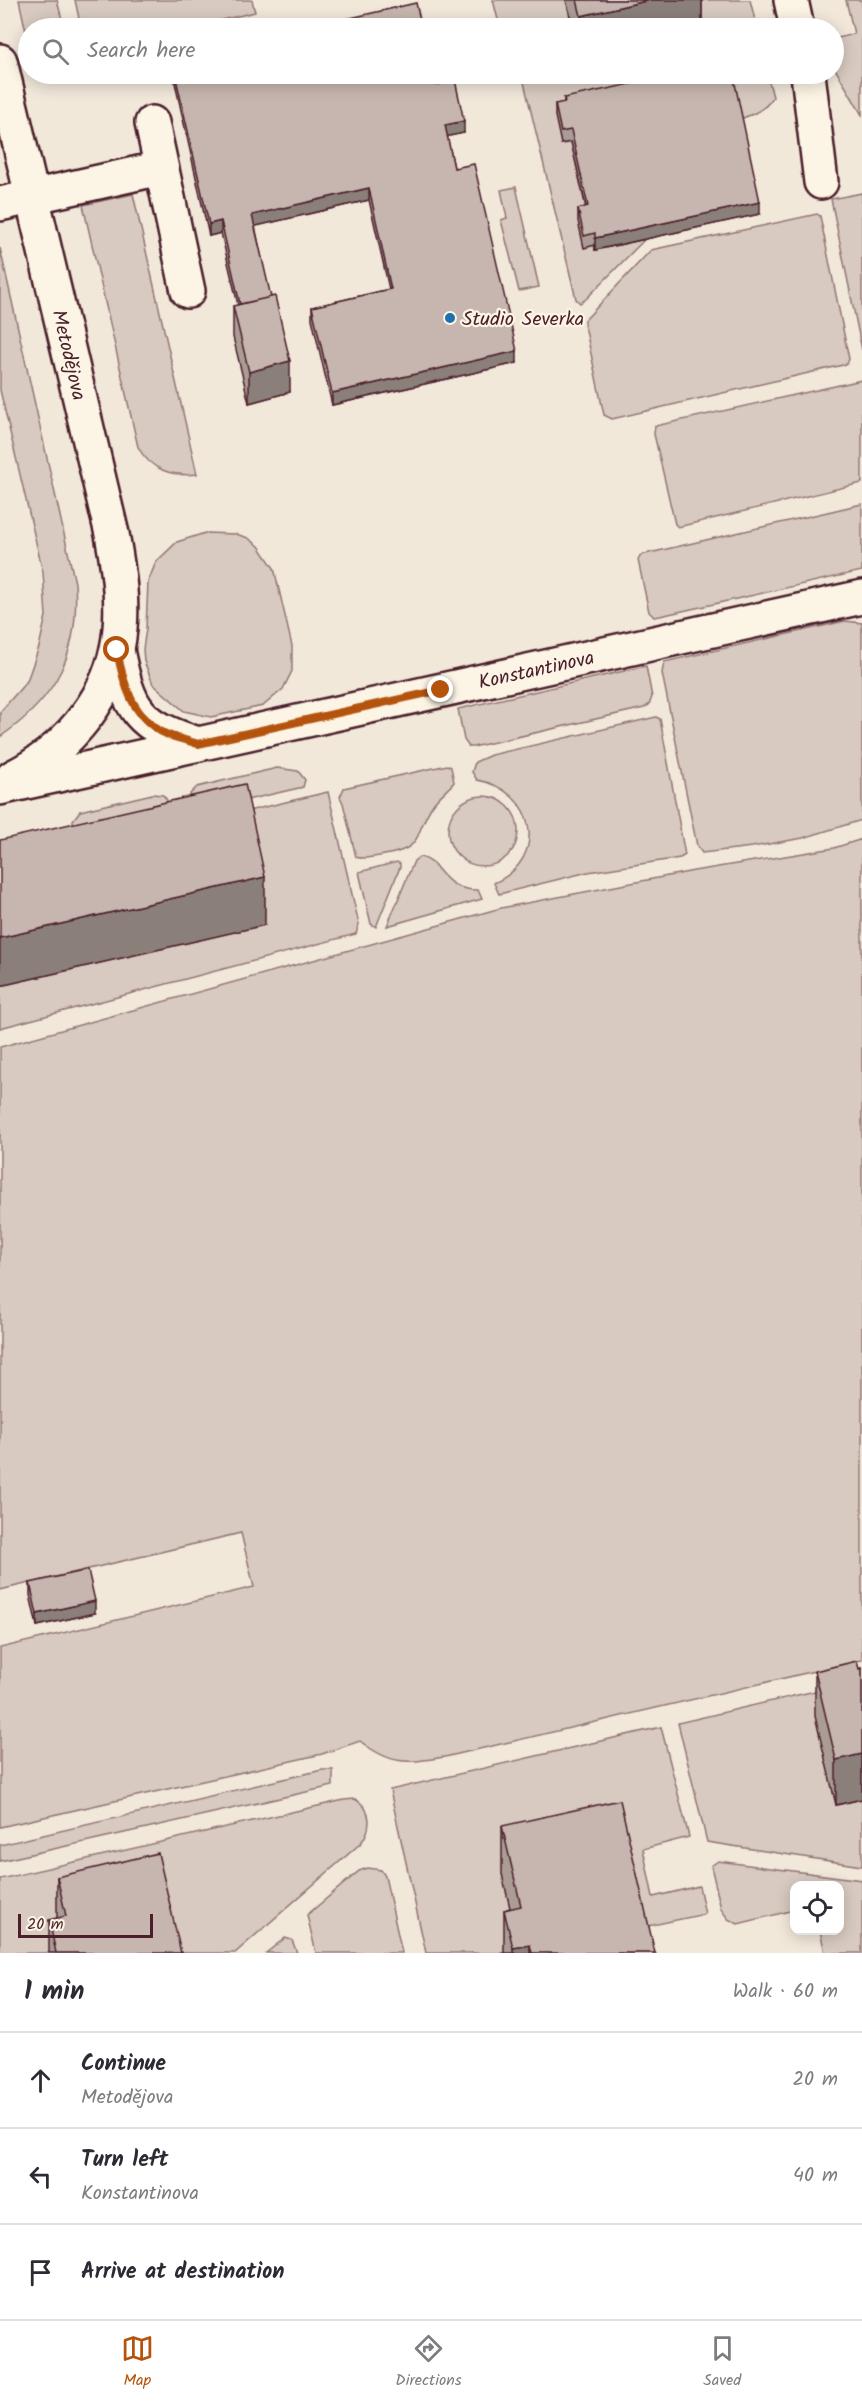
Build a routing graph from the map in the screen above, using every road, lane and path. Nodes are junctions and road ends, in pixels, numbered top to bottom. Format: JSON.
{"nodes":[{"id":1,"x":791,"y":0,"type":"edge"},
{"id":2,"x":795,"y":18,"type":"edge"},
{"id":3,"x":0,"y":61,"type":"edge"},
{"id":4,"x":809,"y":84,"type":"edge"},
{"id":5,"x":152,"y":123,"type":"dead end"},
{"id":6,"x":161,"y":168,"type":"junction"},
{"id":7,"x":821,"y":182,"type":"dead end"},
{"id":8,"x":33,"y":196,"type":"junction"},
{"id":9,"x":0,"y":204,"type":"edge"},
{"id":10,"x":188,"y":291,"type":"dead end"},
{"id":11,"x":862,"y":597,"type":"edge"},
{"id":12,"x":117,"y":650,"type":"junction"},
{"id":13,"x":198,"y":744,"type":"junction"},
{"id":14,"x":0,"y":785,"type":"edge"}],
"edges":[{"from":1,"to":2,"type":"street"},
{"from":3,"to":8,"type":"street","name":"Metodějova"},
{"from":4,"to":7,"type":"street"},
{"from":5,"to":6,"type":"street"},
{"from":6,"to":8,"type":"street"},
{"from":6,"to":10,"type":"street"},
{"from":8,"to":9,"type":"street"},
{"from":8,"to":12,"type":"street","name":"Metodějova"},
{"from":11,"to":13,"type":"street","name":"Konstantinova"},
{"from":12,"to":13,"type":"street","name":"Metodějova"},
{"from":12,"to":14,"type":"street","name":"Metodějova"},
{"from":13,"to":14,"type":"street","name":"Konstantinova"}]}
